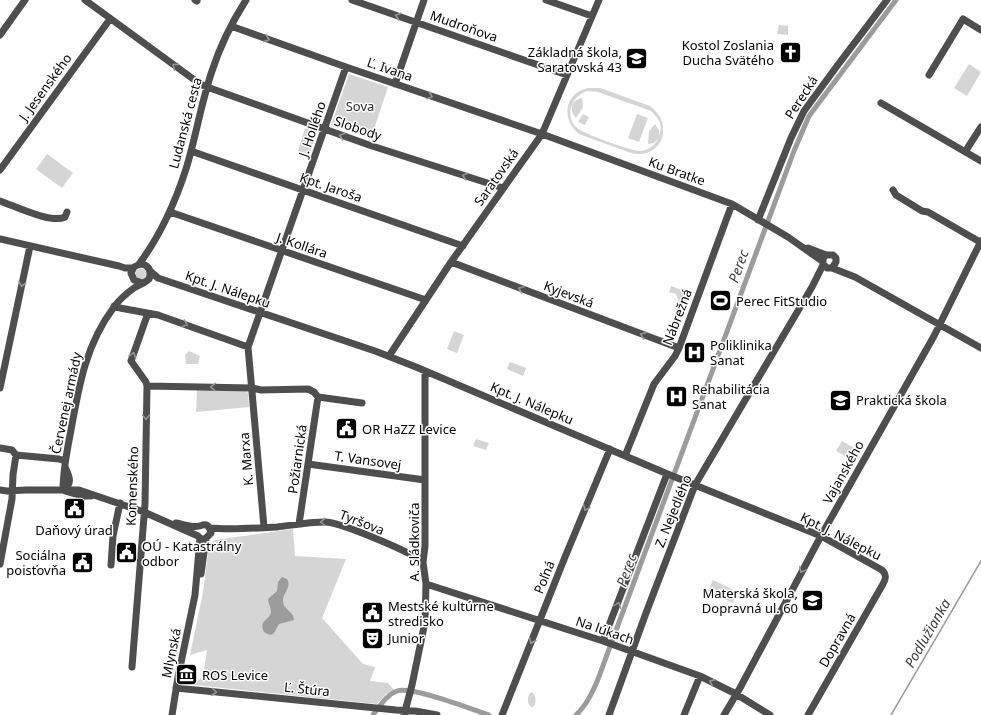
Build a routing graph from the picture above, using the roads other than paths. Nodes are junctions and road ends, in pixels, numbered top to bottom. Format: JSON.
{"nodes":[{"id":1,"x":25,"y":0,"type":"edge"},
{"id":2,"x":85,"y":0,"type":"edge"},
{"id":3,"x":246,"y":0,"type":"edge"},
{"id":4,"x":352,"y":0,"type":"edge"},
{"id":5,"x":424,"y":0,"type":"edge"},
{"id":6,"x":546,"y":0,"type":"edge"},
{"id":7,"x":599,"y":0,"type":"edge"},
{"id":8,"x":887,"y":0,"type":"edge"},
{"id":9,"x":592,"y":16,"type":"junction"},
{"id":10,"x":110,"y":19,"type":"junction"},
{"id":11,"x":416,"y":22,"type":"junction"},
{"id":12,"x":231,"y":26,"type":"junction"},
{"id":13,"x":981,"y":30,"type":"edge"},
{"id":14,"x":0,"y":35,"type":"edge"},
{"id":15,"x":346,"y":67,"type":"junction"},
{"id":16,"x":567,"y":75,"type":"junction"},
{"id":17,"x":929,"y":75,"type":"dead end"},
{"id":18,"x":395,"y":84,"type":"junction"},
{"id":19,"x":207,"y":87,"type":"junction"},
{"id":20,"x":881,"y":103,"type":"dead end"},
{"id":21,"x":981,"y":127,"type":"edge"},
{"id":22,"x":324,"y":130,"type":"junction"},
{"id":23,"x":542,"y":134,"type":"junction"},
{"id":24,"x":191,"y":150,"type":"junction"},
{"id":25,"x":965,"y":152,"type":"junction"},
{"id":26,"x":2,"y":161,"type":"edge"},
{"id":27,"x":981,"y":161,"type":"edge"},
{"id":28,"x":0,"y":170,"type":"edge"},
{"id":29,"x":503,"y":188,"type":"junction"},
{"id":30,"x":304,"y":190,"type":"junction"},
{"id":31,"x":894,"y":190,"type":"dead end"},
{"id":32,"x":0,"y":201,"type":"edge"},
{"id":33,"x":732,"y":204,"type":"junction"},
{"id":34,"x":67,"y":212,"type":"dead end"},
{"id":35,"x":170,"y":212,"type":"junction"},
{"id":36,"x":763,"y":223,"type":"junction"},
{"id":37,"x":0,"y":239,"type":"edge"},
{"id":38,"x":981,"y":241,"type":"edge"},
{"id":39,"x":30,"y":246,"type":"junction"},
{"id":40,"x":463,"y":246,"type":"junction"},
{"id":41,"x":282,"y":251,"type":"junction"},
{"id":42,"x":148,"y":252,"type":"junction"},
{"id":43,"x":836,"y":260,"type":"junction"},
{"id":44,"x":451,"y":262,"type":"junction"},
{"id":45,"x":827,"y":263,"type":"junction"},
{"id":46,"x":134,"y":271,"type":"junction"},
{"id":47,"x":149,"y":272,"type":"junction"},
{"id":48,"x":855,"y":277,"type":"junction"},
{"id":49,"x":142,"y":283,"type":"junction"},
{"id":50,"x":133,"y":289,"type":"junction"},
{"id":51,"x":426,"y":300,"type":"junction"},
{"id":52,"x":114,"y":306,"type":"junction"},
{"id":53,"x":148,"y":313,"type":"junction"},
{"id":54,"x":261,"y":313,"type":"junction"},
{"id":55,"x":939,"y":324,"type":"junction"},
{"id":56,"x":248,"y":347,"type":"junction"},
{"id":57,"x":679,"y":348,"type":"junction"},
{"id":58,"x":981,"y":348,"type":"edge"},
{"id":59,"x":389,"y":356,"type":"junction"},
{"id":60,"x":425,"y":371,"type":"junction"},
{"id":61,"x":147,"y":386,"type":"junction"},
{"id":62,"x":0,"y":388,"type":"edge"},
{"id":63,"x":252,"y":388,"type":"junction"},
{"id":64,"x":318,"y":397,"type":"junction"},
{"id":65,"x":362,"y":403,"type":"dead end"},
{"id":66,"x":0,"y":448,"type":"edge"},
{"id":67,"x":610,"y":450,"type":"junction"},
{"id":68,"x":16,"y":455,"type":"junction"},
{"id":69,"x":625,"y":456,"type":"junction"},
{"id":70,"x":65,"y":463,"type":"junction"},
{"id":71,"x":308,"y":464,"type":"junction"},
{"id":72,"x":671,"y":475,"type":"junction"},
{"id":73,"x":70,"y":480,"type":"junction"},
{"id":74,"x":425,"y":480,"type":"junction"},
{"id":75,"x":695,"y":485,"type":"junction"},
{"id":76,"x":0,"y":490,"type":"edge"},
{"id":77,"x":63,"y":490,"type":"junction"},
{"id":78,"x":79,"y":490,"type":"junction"},
{"id":79,"x":13,"y":491,"type":"junction"},
{"id":80,"x":96,"y":496,"type":"junction"},
{"id":81,"x":120,"y":503,"type":"junction"},
{"id":82,"x":144,"y":512,"type":"junction"},
{"id":83,"x":166,"y":520,"type":"junction"},
{"id":84,"x":299,"y":524,"type":"junction"},
{"id":85,"x":199,"y":526,"type":"junction"},
{"id":86,"x":264,"y":527,"type":"junction"},
{"id":87,"x":205,"y":535,"type":"junction"},
{"id":88,"x":821,"y":536,"type":"junction"},
{"id":89,"x":423,"y":562,"type":"junction"},
{"id":90,"x":0,"y":564,"type":"edge"},
{"id":91,"x":111,"y":565,"type":"dead end"},
{"id":92,"x":886,"y":576,"type":"joint"},
{"id":93,"x":426,"y":585,"type":"junction"},
{"id":94,"x":540,"y":620,"type":"junction"},
{"id":95,"x":605,"y":642,"type":"junction"},
{"id":96,"x":633,"y":652,"type":"junction"},
{"id":97,"x":132,"y":667,"type":"dead end"},
{"id":98,"x":700,"y":676,"type":"junction"},
{"id":99,"x":176,"y":688,"type":"junction"},
{"id":100,"x":736,"y":694,"type":"junction"},
{"id":101,"x":404,"y":713,"type":"edge"},
{"id":102,"x":172,"y":715,"type":"edge"},
{"id":103,"x":437,"y":715,"type":"edge"},
{"id":104,"x":502,"y":715,"type":"edge"},
{"id":105,"x":609,"y":715,"type":"edge"},
{"id":106,"x":684,"y":715,"type":"edge"},
{"id":107,"x":724,"y":715,"type":"edge"},
{"id":108,"x":770,"y":715,"type":"edge"},
{"id":109,"x":808,"y":715,"type":"edge"}],
"edges":[{"from":1,"to":14,"type":"street"},
{"from":2,"to":10,"type":"street","name":"Slobody"},
{"from":3,"to":12,"type":"street","name":"Ludanská cesta"},
{"from":11,"to":4,"type":"street","name":"Mudroňova","one_way":true},
{"from":5,"to":11,"type":"street"},
{"from":6,"to":9,"type":"street"},
{"from":7,"to":9,"type":"street","name":"Saratovská"},
{"from":8,"to":36,"type":"street","name":"Perecká"},
{"from":9,"to":16,"type":"street","name":"Saratovská"},
{"from":19,"to":10,"type":"street","name":"Slobody","one_way":true},
{"from":10,"to":26,"type":"street","name":"J. Jesenského"},
{"from":11,"to":16,"type":"street","name":"Mudroňova"},
{"from":11,"to":18,"type":"street"},
{"from":12,"to":15,"type":"street","name":"Ľ. Ivana","one_way":true},
{"from":12,"to":19,"type":"street","name":"Ludanská cesta"},
{"from":13,"to":17,"type":"street"},
{"from":15,"to":18,"type":"street","name":"Ľ. Ivana"},
{"from":15,"to":22,"type":"street","name":"J. Hollého"},
{"from":16,"to":23,"type":"street","name":"Saratovská"},
{"from":18,"to":23,"type":"street","name":"Ľ. Ivana","one_way":true},
{"from":19,"to":22,"type":"street","name":"Slobody"},
{"from":19,"to":24,"type":"street","name":"Ludanská cesta"},
{"from":20,"to":25,"type":"street"},
{"from":21,"to":25,"type":"street"},
{"from":29,"to":22,"type":"street","name":"Slobody","one_way":true},
{"from":22,"to":30,"type":"street","name":"J. Hollého"},
{"from":23,"to":29,"type":"street","name":"Saratovská"},
{"from":23,"to":33,"type":"street","name":"Ku Bratke"},
{"from":24,"to":30,"type":"street","name":"Kpt. Jaroša"},
{"from":24,"to":35,"type":"street","name":"Ludanská cesta"},
{"from":25,"to":27,"type":"street"},
{"from":26,"to":28,"type":"street","name":"J. Jesenského"},
{"from":29,"to":40,"type":"street","name":"Saratovská"},
{"from":30,"to":40,"type":"street","name":"Kpt. Jaroša"},
{"from":30,"to":41,"type":"street","name":"J. Hollého"},
{"from":31,"to":38,"type":"street"},
{"from":32,"to":34,"type":"street"},
{"from":33,"to":36,"type":"street","name":"Ku Bratke"},
{"from":33,"to":57,"type":"street","name":"Nábrežná"},
{"from":35,"to":41,"type":"street","name":"J. Kollára"},
{"from":35,"to":42,"type":"street","name":"Ludanská cesta"},
{"from":36,"to":45,"type":"street","name":"Ku Bratke"},
{"from":37,"to":39,"type":"street"},
{"from":38,"to":55,"type":"street","name":"Vajanského"},
{"from":39,"to":46,"type":"street"},
{"from":39,"to":62,"type":"street","one_way":true},
{"from":40,"to":44,"type":"street","name":"Saratovská"},
{"from":41,"to":51,"type":"street","name":"J. Kollára"},
{"from":41,"to":54,"type":"street","name":"J. Hollého"},
{"from":42,"to":46,"type":"street","name":"Ludanská cesta"},
{"from":42,"to":47,"type":"street","name":"Ludanská cesta"},
{"from":43,"to":45,"type":"street","name":"Z. Nejedlého"},
{"from":43,"to":45,"type":"street","name":"Ku Bratke"},
{"from":43,"to":48,"type":"street","name":"Ku Bratke"},
{"from":44,"to":51,"type":"street","name":"Saratovská"},
{"from":57,"to":44,"type":"street","name":"Kyjevská","one_way":true},
{"from":45,"to":48,"type":"street","name":"Ku Bratke"},
{"from":45,"to":75,"type":"street","name":"Z. Nejedlého"},
{"from":46,"to":47,"type":"street"},
{"from":46,"to":49,"type":"street"},
{"from":46,"to":50,"type":"street"},
{"from":47,"to":49,"type":"street","name":"Červenej armády"},
{"from":47,"to":54,"type":"street","name":"Kpt. J. Nálepku"},
{"from":48,"to":55,"type":"street","name":"Ku Bratke"},
{"from":49,"to":50,"type":"street","name":"Červenej armády"},
{"from":50,"to":52,"type":"street","name":"Červenej armády"},
{"from":51,"to":59,"type":"street","name":"Saratovská"},
{"from":52,"to":53,"type":"street"},
{"from":52,"to":70,"type":"street","name":"Červenej armády"},
{"from":53,"to":56,"type":"street","one_way":true},
{"from":61,"to":53,"type":"street","one_way":true},
{"from":54,"to":56,"type":"street","name":"K. Marxa"},
{"from":54,"to":59,"type":"street","name":"Kpt. J. Nálepku"},
{"from":55,"to":58,"type":"street","name":"Ku Bratke"},
{"from":55,"to":88,"type":"street","name":"Vajanského"},
{"from":56,"to":63,"type":"street","name":"K. Marxa"},
{"from":57,"to":69,"type":"street","name":"Nábrežná"},
{"from":59,"to":60,"type":"street","name":"Kpt. J. Nálepku"},
{"from":60,"to":67,"type":"street","name":"Kpt. J. Nálepku"},
{"from":60,"to":74,"type":"street","name":"A. Sládkoviča"},
{"from":63,"to":61,"type":"street","one_way":true},
{"from":61,"to":82,"type":"street","name":"Komenského","one_way":true},
{"from":63,"to":64,"type":"street"},
{"from":63,"to":86,"type":"street","name":"K. Marxa"},
{"from":64,"to":65,"type":"street"},
{"from":64,"to":71,"type":"street","name":"Požiarnická"},
{"from":66,"to":68,"type":"street"},
{"from":67,"to":69,"type":"street","name":"Kpt. J. Nálepku"},
{"from":67,"to":94,"type":"street","name":"Poľná","one_way":true},
{"from":68,"to":70,"type":"street"},
{"from":68,"to":79,"type":"street"},
{"from":69,"to":72,"type":"street","name":"Kpt. J. Nálepku"},
{"from":70,"to":73,"type":"street","name":"Červenej armády"},
{"from":70,"to":77,"type":"street","name":"Červenej armády"},
{"from":71,"to":74,"type":"street","name":"T. Vansovej"},
{"from":71,"to":84,"type":"street","name":"Požiarnická"},
{"from":72,"to":75,"type":"street","name":"Kpt. J. Nálepku"},
{"from":95,"to":72,"type":"street","name":"Z. Nejedlého","one_way":true},
{"from":73,"to":77,"type":"street"},
{"from":73,"to":78,"type":"street"},
{"from":74,"to":89,"type":"street","name":"A. Sládkoviča"},
{"from":75,"to":88,"type":"street","name":"Kpt. J. Nálepku"},
{"from":75,"to":96,"type":"street","name":"Z. Nejedlého"},
{"from":76,"to":79,"type":"street"},
{"from":77,"to":78,"type":"street"},
{"from":77,"to":79,"type":"street"},
{"from":77,"to":80,"type":"street"},
{"from":78,"to":80,"type":"street"},
{"from":79,"to":90,"type":"street"},
{"from":80,"to":81,"type":"street"},
{"from":81,"to":82,"type":"street"},
{"from":81,"to":91,"type":"street"},
{"from":82,"to":83,"type":"street"},
{"from":82,"to":97,"type":"street","name":"Komenského"},
{"from":83,"to":85,"type":"street"},
{"from":83,"to":87,"type":"street"},
{"from":84,"to":86,"type":"street","name":"Tyršova"},
{"from":89,"to":84,"type":"street","name":"Tyršova","one_way":true},
{"from":85,"to":87,"type":"street","name":"Mlynská"},
{"from":85,"to":87,"type":"street","name":"Tyršova"},
{"from":86,"to":87,"type":"street","name":"Tyršova"},
{"from":87,"to":99,"type":"street","name":"Mlynská"},
{"from":88,"to":92,"type":"street","name":"Kpt. J. Nálepku"},
{"from":88,"to":100,"type":"street","name":"Vajanského","one_way":true},
{"from":89,"to":93,"type":"street","name":"A. Sládkoviča"},
{"from":92,"to":109,"type":"street","name":"Dopravná"},
{"from":93,"to":94,"type":"street","name":"Na lúkach"},
{"from":93,"to":101,"type":"street","name":"A. Sládkoviča"},
{"from":94,"to":95,"type":"street","name":"Na lúkach"},
{"from":94,"to":104,"type":"street","name":"Poľná","one_way":true},
{"from":95,"to":96,"type":"street","name":"Na lúkach"},
{"from":96,"to":98,"type":"street","name":"Na lúkach"},
{"from":96,"to":105,"type":"street","name":"Z. Nejedlého"},
{"from":100,"to":98,"type":"street","name":"Na lúkach","one_way":true},
{"from":98,"to":106,"type":"street"},
{"from":99,"to":101,"type":"street","name":"Ľ. Štúra","one_way":true},
{"from":99,"to":102,"type":"street","name":"Mlynská"},
{"from":100,"to":107,"type":"street","name":"Vajanského"},
{"from":100,"to":108,"type":"street","name":"Na lúkach"},
{"from":101,"to":103,"type":"street","name":"Ľ. Štúra"}]}
